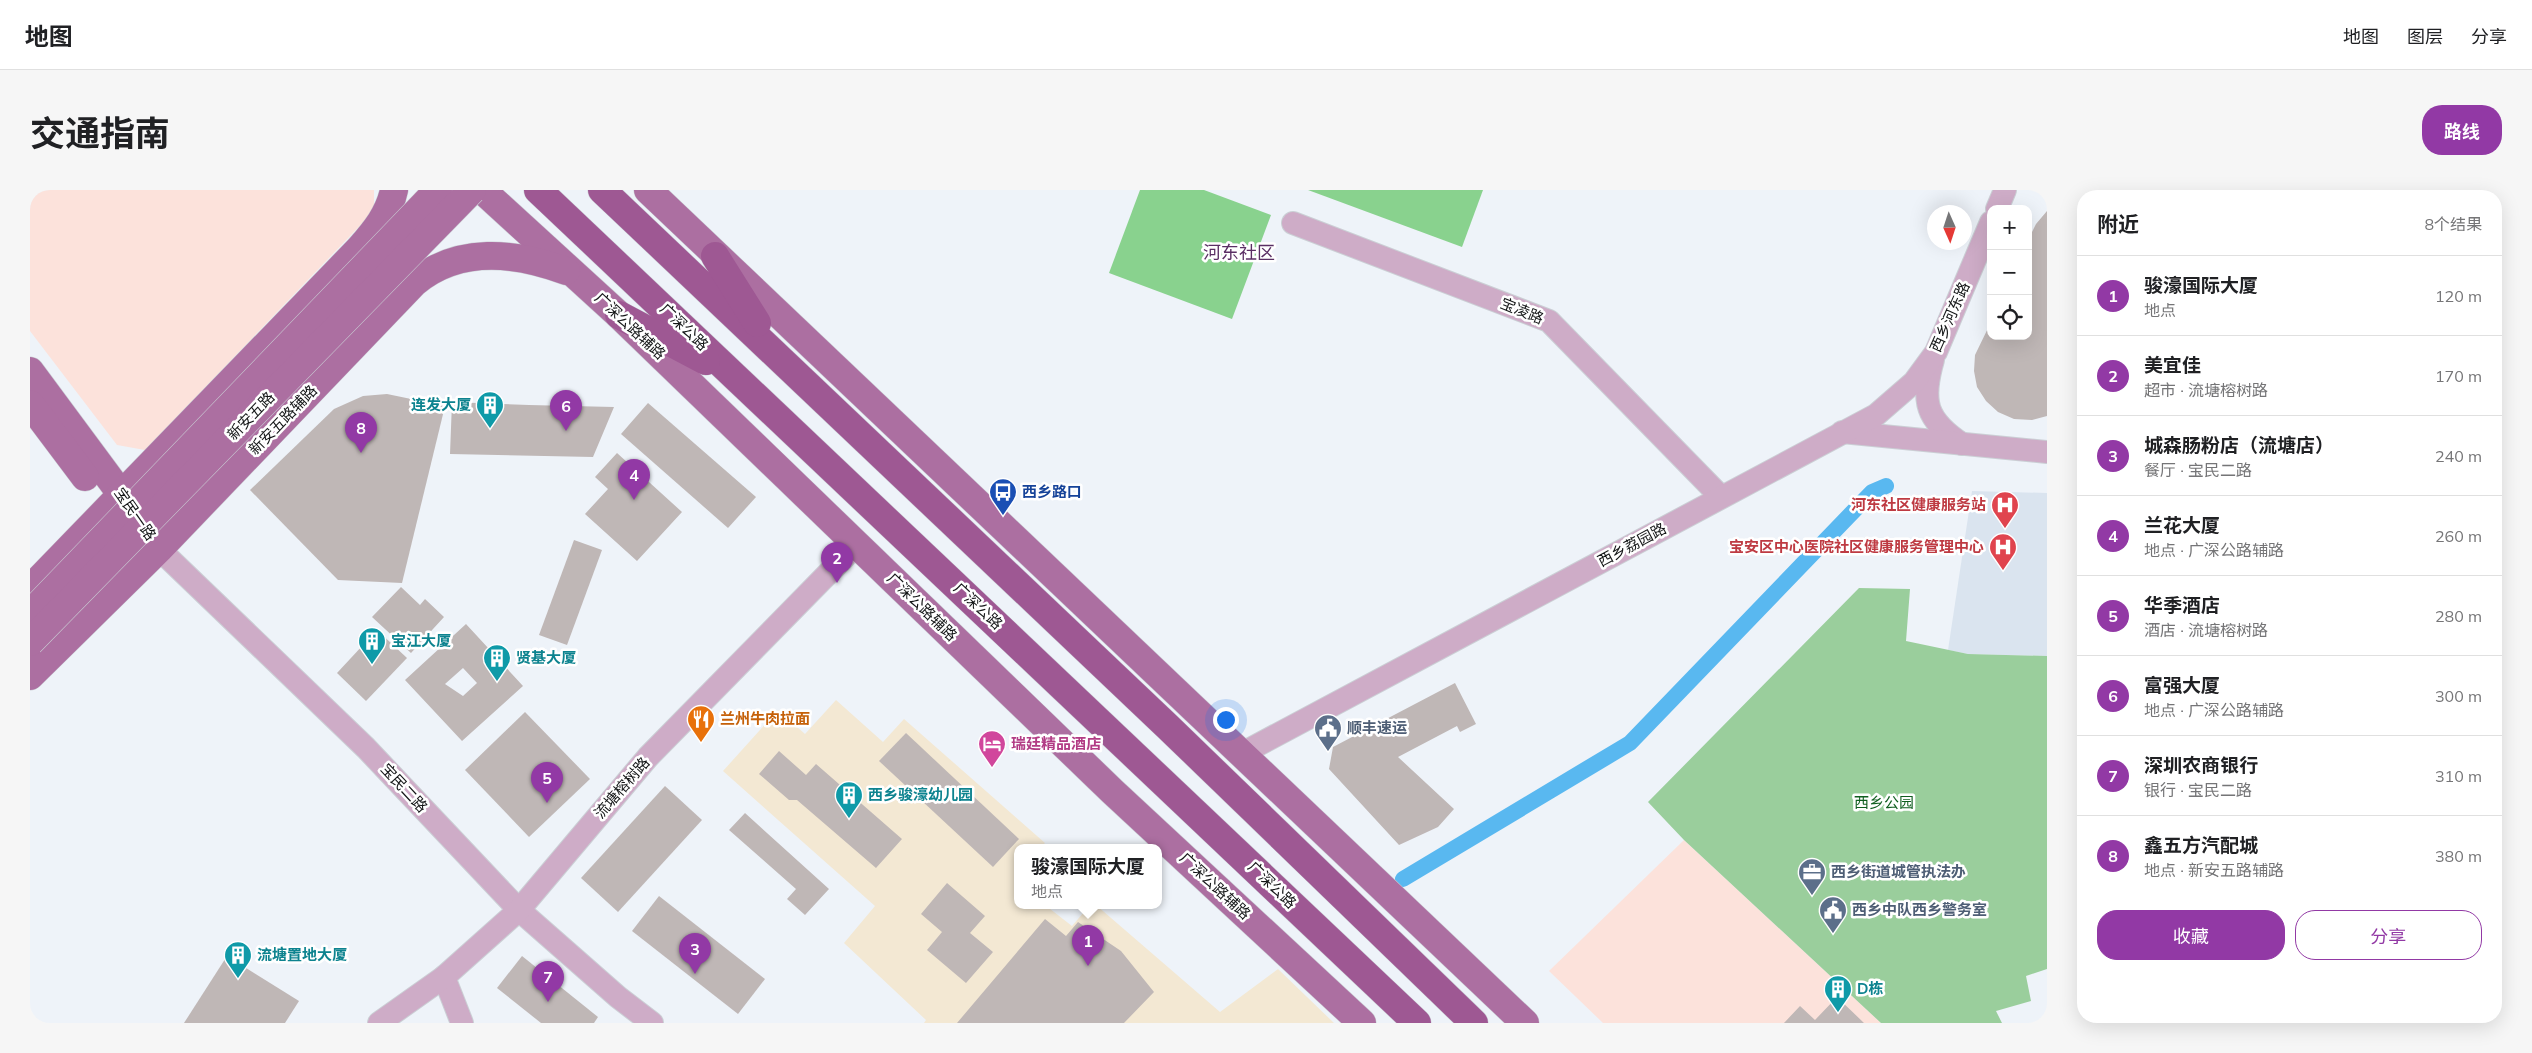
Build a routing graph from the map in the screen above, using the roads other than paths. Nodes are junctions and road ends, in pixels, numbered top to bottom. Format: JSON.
{"nodes":[{"id":1,"x":394,"y":190,"type":"edge"},
{"id":2,"x":438,"y":190,"type":"edge"},
{"id":3,"x":472,"y":190,"type":"edge"},
{"id":4,"x":482,"y":190,"type":"edge"},
{"id":5,"x":538,"y":190,"type":"edge"},
{"id":6,"x":602,"y":190,"type":"edge"},
{"id":7,"x":2004,"y":190,"type":"edge"},
{"id":8,"x":651,"y":191,"type":"edge"},
{"id":9,"x":1998,"y":205,"type":"edge"},
{"id":10,"x":1293,"y":223,"type":"dead end"},
{"id":11,"x":1987,"y":231,"type":"edge"},
{"id":12,"x":715,"y":256,"type":"junction"},
{"id":13,"x":575,"y":274,"type":"junction"},
{"id":14,"x":619,"y":315,"type":"junction"},
{"id":15,"x":1936,"y":352,"type":"junction"},
{"id":16,"x":778,"y":356,"type":"junction"},
{"id":17,"x":30,"y":371,"type":"edge"},
{"id":18,"x":736,"y":376,"type":"junction"},
{"id":19,"x":30,"y":404,"type":"edge"},
{"id":20,"x":1842,"y":432,"type":"junction"},
{"id":21,"x":1962,"y":444,"type":"junction"},
{"id":22,"x":2047,"y":452,"type":"edge"},
{"id":23,"x":1721,"y":497,"type":"junction"},
{"id":24,"x":116,"y":502,"type":"junction"},
{"id":25,"x":857,"y":544,"type":"junction"},
{"id":26,"x":159,"y":549,"type":"junction"},
{"id":27,"x":30,"y":589,"type":"edge"},
{"id":28,"x":30,"y":614,"type":"edge"},
{"id":29,"x":30,"y":642,"type":"edge"},
{"id":30,"x":30,"y":676,"type":"edge"},
{"id":31,"x":1241,"y":754,"type":"junction"},
{"id":32,"x":519,"y":910,"type":"junction"},
{"id":33,"x":444,"y":977,"type":"junction"},
{"id":34,"x":379,"y":1023,"type":"edge"},
{"id":35,"x":462,"y":1023,"type":"edge"},
{"id":36,"x":652,"y":1023,"type":"edge"},
{"id":37,"x":1362,"y":1023,"type":"edge"},
{"id":38,"x":1416,"y":1023,"type":"edge"},
{"id":39,"x":1474,"y":1023,"type":"edge"},
{"id":40,"x":1525,"y":1023,"type":"edge"}],
"edges":[{"from":1,"to":24,"type":"main road"},
{"from":2,"to":28,"type":"main road","name":"新安五路","bridge":true},
{"from":3,"to":29,"type":"main road","name":"新安五路","bridge":true},
{"from":4,"to":13,"type":"main road","name":"广深公路辅路"},
{"from":5,"to":18,"type":"highway","name":"广深公路"},
{"from":6,"to":16,"type":"highway"},
{"from":7,"to":9,"type":"street"},
{"from":8,"to":12,"type":"main road"},
{"from":10,"to":23,"type":"street","name":"宝凌路"},
{"from":11,"to":15,"type":"street","name":"西乡河东路"},
{"from":12,"to":16,"type":"highway"},
{"from":12,"to":31,"type":"main road"},
{"from":13,"to":14,"type":"main road","name":"广深公路辅路"},
{"from":13,"to":26,"type":"main road","name":"新安五路辅路"},
{"from":14,"to":18,"type":"highway"},
{"from":14,"to":25,"type":"main road","name":"广深公路辅路"},
{"from":15,"to":20,"type":"street","name":"西乡河东路"},
{"from":15,"to":21,"type":"street"},
{"from":16,"to":39,"type":"highway"},
{"from":17,"to":24,"type":"main road","name":"宝民一路"},
{"from":18,"to":38,"type":"highway","name":"广深公路"},
{"from":19,"to":24,"type":"main road","name":"宝民一路"},
{"from":20,"to":21,"type":"street"},
{"from":20,"to":23,"type":"street","name":"西乡荔园路"},
{"from":21,"to":22,"type":"street"},
{"from":23,"to":31,"type":"street","name":"西乡荔园路"},
{"from":24,"to":26,"type":"main road","name":"宝民一路"},
{"from":24,"to":27,"type":"main road"},
{"from":25,"to":32,"type":"street","name":"流塘榕树路"},
{"from":25,"to":37,"type":"main road","name":"广深公路辅路"},
{"from":26,"to":30,"type":"main road","name":"新安五路辅路"},
{"from":26,"to":32,"type":"street","name":"宝民二路"},
{"from":31,"to":40,"type":"main road"},
{"from":32,"to":33,"type":"street","name":"流塘榕树路"},
{"from":32,"to":36,"type":"street","name":"宝民二路"},
{"from":33,"to":34,"type":"street","name":"流塘榕树路"},
{"from":33,"to":35,"type":"street"}]}
